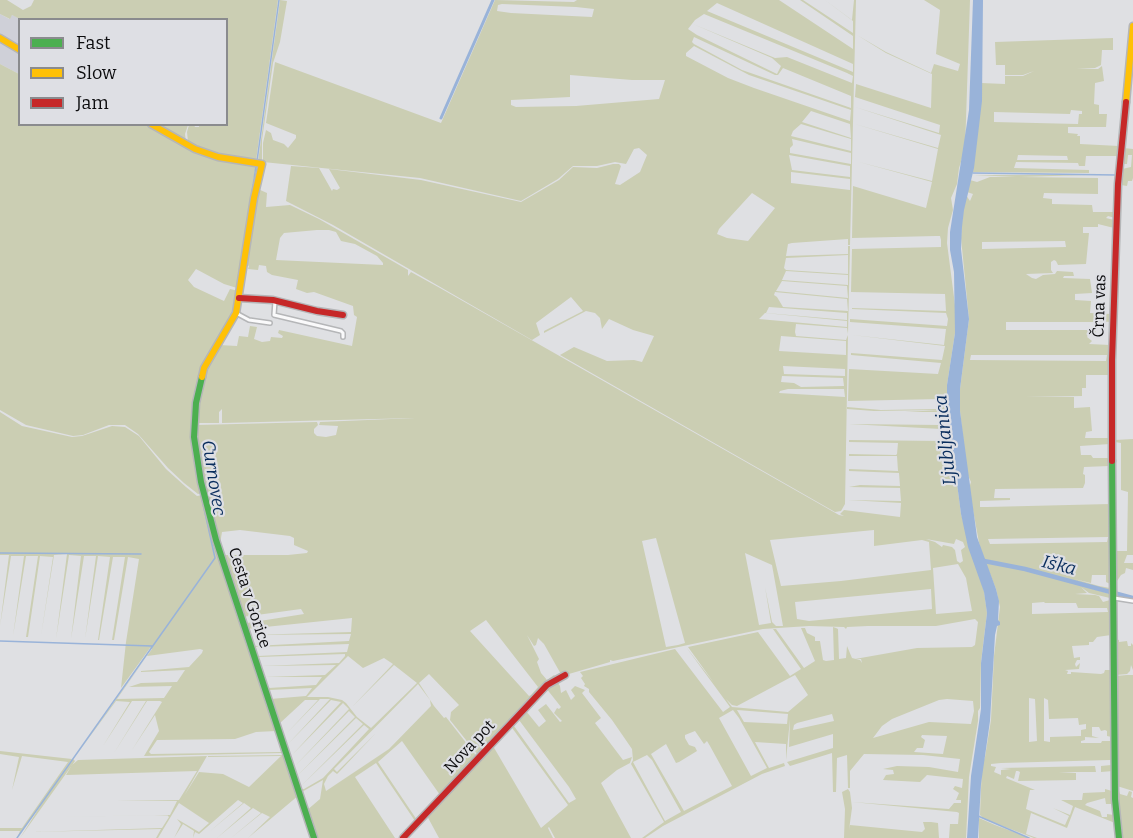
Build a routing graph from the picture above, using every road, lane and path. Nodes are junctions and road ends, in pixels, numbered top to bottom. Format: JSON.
{"nodes":[{"id":1,"x":1133,"y":26,"type":"edge"},
{"id":2,"x":0,"y":38,"type":"edge"},
{"id":3,"x":18,"y":49,"type":"edge"},
{"id":4,"x":155,"y":126,"type":"edge"},
{"id":5,"x":239,"y":298,"type":"junction"},
{"id":6,"x":275,"y":301,"type":"junction"},
{"id":7,"x":236,"y":313,"type":"junction"},
{"id":8,"x":343,"y":315,"type":"dead end"},
{"id":9,"x":270,"y":323,"type":"dead end"},
{"id":10,"x":343,"y":337,"type":"dead end"},
{"id":11,"x":1112,"y":594,"type":"junction"},
{"id":12,"x":1133,"y":601,"type":"edge"},
{"id":13,"x":561,"y":676,"type":"dead end"},
{"id":14,"x":314,"y":838,"type":"edge"},
{"id":15,"x":403,"y":838,"type":"edge"},
{"id":16,"x":1119,"y":838,"type":"edge"}],
"edges":[{"from":1,"to":11,"type":"street","name":"Črna vas"},
{"from":2,"to":3,"type":"street"},
{"from":4,"to":5,"type":"street","name":"Cesta v Gorice"},
{"from":5,"to":6,"type":"street"},
{"from":5,"to":7,"type":"street","name":"Cesta v Gorice"},
{"from":6,"to":8,"type":"street"},
{"from":6,"to":10,"type":"street"},
{"from":7,"to":9,"type":"street"},
{"from":7,"to":14,"type":"street","name":"Cesta v Gorice"},
{"from":11,"to":12,"type":"street"},
{"from":11,"to":16,"type":"street","name":"Črna vas"},
{"from":13,"to":15,"type":"street","name":"Nova pot"}]}
